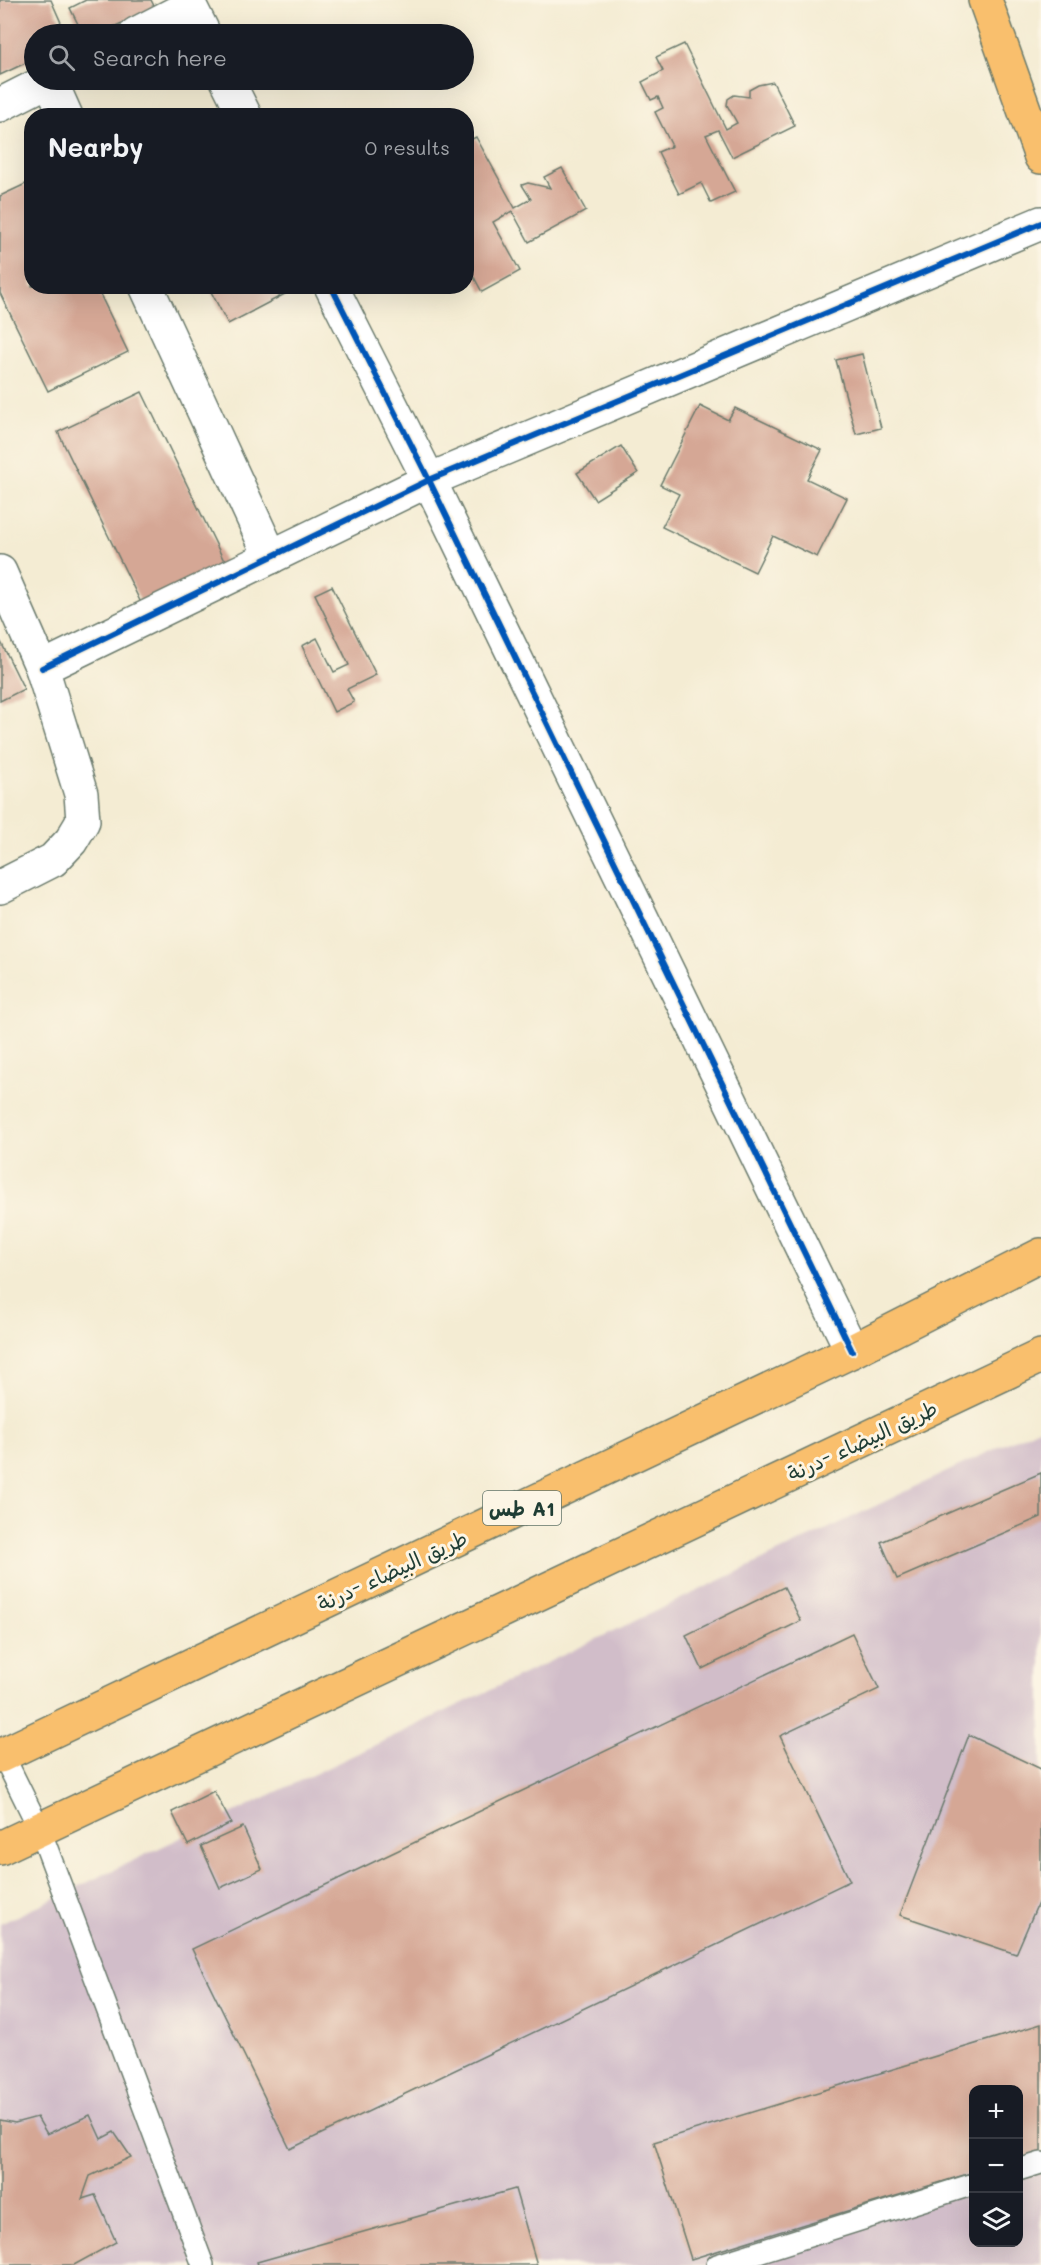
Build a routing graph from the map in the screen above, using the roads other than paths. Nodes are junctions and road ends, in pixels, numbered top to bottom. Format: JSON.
{"nodes":[{"id":1,"x":985,"y":0,"type":"edge"},
{"id":2,"x":194,"y":14,"type":"edge"},
{"id":3,"x":165,"y":24,"type":"edge"},
{"id":4,"x":29,"y":90,"type":"edge"},
{"id":5,"x":54,"y":90,"type":"edge"},
{"id":6,"x":232,"y":90,"type":"edge"},
{"id":7,"x":0,"y":105,"type":"edge"},
{"id":8,"x":62,"y":108,"type":"edge"},
{"id":9,"x":241,"y":108,"type":"edge"},
{"id":10,"x":1041,"y":157,"type":"edge"},
{"id":11,"x":1041,"y":223,"type":"edge"},
{"id":12,"x":150,"y":294,"type":"edge"},
{"id":13,"x":335,"y":294,"type":"edge"},
{"id":14,"x":429,"y":480,"type":"junction"},
{"id":15,"x":271,"y":557,"type":"junction"},
{"id":16,"x":0,"y":572,"type":"edge"},
{"id":17,"x":42,"y":668,"type":"junction"},
{"id":18,"x":0,"y":887,"type":"edge"},
{"id":19,"x":1041,"y":1255,"type":"edge"},
{"id":20,"x":852,"y":1351,"type":"junction"},
{"id":21,"x":1041,"y":1356,"type":"edge"},
{"id":22,"x":1,"y":1755,"type":"edge"},
{"id":23,"x":40,"y":1830,"type":"junction"},
{"id":24,"x":0,"y":1848,"type":"edge"},
{"id":25,"x":1041,"y":2163,"type":"edge"},
{"id":26,"x":1023,"y":2168,"type":"edge"},
{"id":27,"x":969,"y":2186,"type":"edge"},
{"id":28,"x":203,"y":2265,"type":"edge"},
{"id":29,"x":717,"y":2265,"type":"edge"}],
"edges":[{"from":1,"to":10,"type":"main road"},
{"from":2,"to":3,"type":"street"},
{"from":4,"to":7,"type":"street"},
{"from":5,"to":8,"type":"street"},
{"from":6,"to":9,"type":"street"},
{"from":11,"to":14,"type":"street"},
{"from":12,"to":15,"type":"street"},
{"from":13,"to":14,"type":"street"},
{"from":14,"to":15,"type":"street"},
{"from":14,"to":20,"type":"street"},
{"from":15,"to":17,"type":"street"},
{"from":16,"to":17,"type":"street"},
{"from":17,"to":18,"type":"street"},
{"from":19,"to":20,"type":"main road","name":"طريق البيضاء -درنة","number":"طس A1"},
{"from":20,"to":22,"type":"main road","name":"طريق البيضاء -درنة","number":"طس A1"},
{"from":21,"to":23,"type":"main road","name":"طريق البيضاء -درنة"},
{"from":22,"to":23,"type":"lane"},
{"from":23,"to":24,"type":"main road","name":"طريق البيضاء -درنة"},
{"from":23,"to":28,"type":"lane"},
{"from":25,"to":26,"type":"lane"},
{"from":27,"to":29,"type":"lane"}]}
